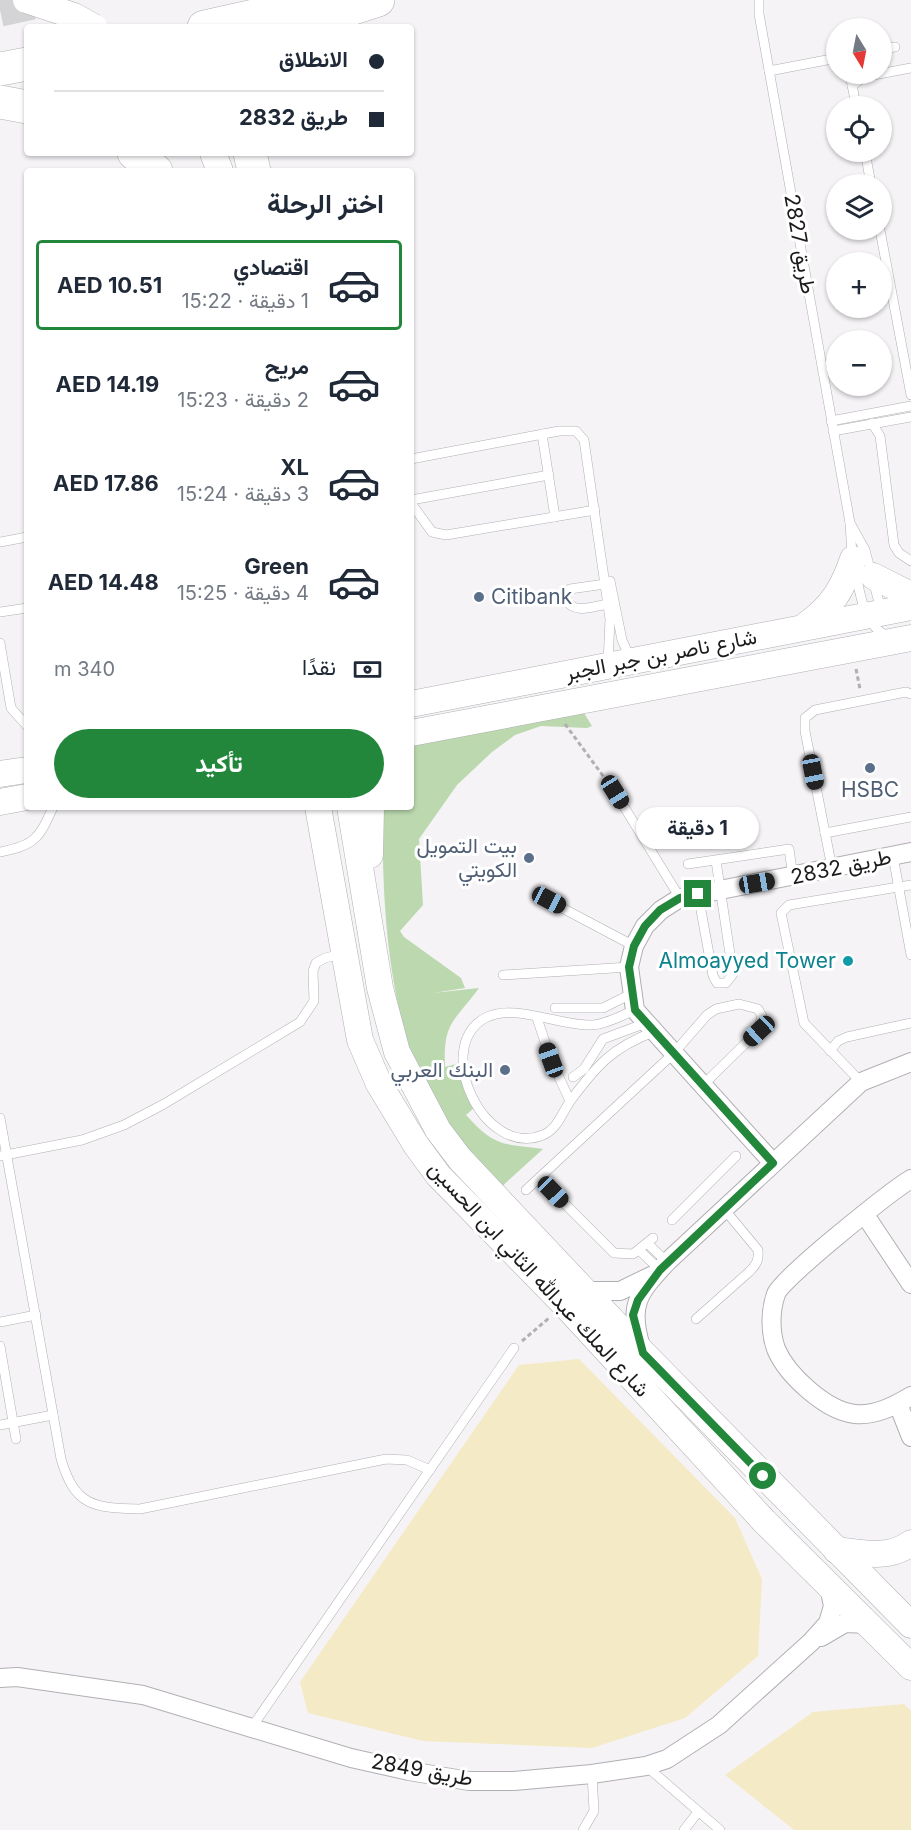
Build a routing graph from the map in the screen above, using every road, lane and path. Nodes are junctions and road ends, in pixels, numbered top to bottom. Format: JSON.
{"nodes":[{"id":1,"x":27,"y":0,"type":"edge"},
{"id":2,"x":326,"y":0,"type":"edge"},
{"id":3,"x":378,"y":0,"type":"edge"},
{"id":4,"x":759,"y":0,"type":"edge"},
{"id":5,"x":89,"y":24,"type":"edge"},
{"id":6,"x":218,"y":24,"type":"edge"},
{"id":7,"x":303,"y":24,"type":"edge"},
{"id":8,"x":895,"y":47,"type":"dead end"},
{"id":9,"x":892,"y":48,"type":"edge"},
{"id":10,"x":826,"y":60,"type":"edge"},
{"id":11,"x":24,"y":65,"type":"edge"},
{"id":12,"x":911,"y":68,"type":"edge"},
{"id":13,"x":0,"y":69,"type":"edge"},
{"id":14,"x":769,"y":71,"type":"junction"},
{"id":15,"x":852,"y":86,"type":"joint"},
{"id":16,"x":854,"y":96,"type":"edge"},
{"id":17,"x":0,"y":102,"type":"edge"},
{"id":18,"x":24,"y":106,"type":"edge"},
{"id":19,"x":138,"y":156,"type":"edge"},
{"id":20,"x":152,"y":168,"type":"edge"},
{"id":21,"x":882,"y":240,"type":"edge"},
{"id":22,"x":911,"y":395,"type":"edge"},
{"id":23,"x":911,"y":406,"type":"edge"},
{"id":24,"x":911,"y":417,"type":"edge"},
{"id":25,"x":831,"y":421,"type":"junction"},
{"id":26,"x":872,"y":423,"type":"junction"},
{"id":27,"x":833,"y":431,"type":"junction"},
{"id":28,"x":542,"y":434,"type":"junction"},
{"id":29,"x":414,"y":458,"type":"edge"},
{"id":30,"x":549,"y":475,"type":"junction"},
{"id":31,"x":414,"y":501,"type":"edge"},
{"id":32,"x":414,"y":506,"type":"edge"},
{"id":33,"x":596,"y":510,"type":"junction"},
{"id":34,"x":555,"y":517,"type":"junction"},
{"id":35,"x":850,"y":523,"type":"junction"},
{"id":36,"x":24,"y":538,"type":"edge"},
{"id":37,"x":0,"y":542,"type":"edge"},
{"id":38,"x":602,"y":554,"type":"junction"},
{"id":39,"x":853,"y":559,"type":"junction"},
{"id":40,"x":911,"y":561,"type":"edge"},
{"id":41,"x":873,"y":576,"type":"junction"},
{"id":42,"x":605,"y":584,"type":"junction"},
{"id":43,"x":911,"y":595,"type":"edge"},
{"id":44,"x":608,"y":604,"type":"junction"},
{"id":45,"x":911,"y":607,"type":"edge"},
{"id":46,"x":24,"y":608,"type":"edge"},
{"id":47,"x":0,"y":612,"type":"edge"},
{"id":48,"x":871,"y":626,"type":"junction"},
{"id":49,"x":804,"y":627,"type":"junction"},
{"id":50,"x":905,"y":639,"type":"edge"},
{"id":51,"x":0,"y":644,"type":"edge"},
{"id":52,"x":620,"y":663,"type":"junction"},
{"id":53,"x":519,"y":683,"type":"junction"},
{"id":54,"x":414,"y":685,"type":"edge"},
{"id":55,"x":911,"y":694,"type":"edge"},
{"id":56,"x":414,"y":703,"type":"edge"},
{"id":57,"x":551,"y":706,"type":"junction"},
{"id":58,"x":11,"y":708,"type":"junction"},
{"id":59,"x":0,"y":710,"type":"edge"},
{"id":60,"x":24,"y":723,"type":"edge"},
{"id":61,"x":414,"y":732,"type":"edge"},
{"id":62,"x":24,"y":770,"type":"edge"},
{"id":63,"x":0,"y":774,"type":"edge"},
{"id":64,"x":615,"y":792,"type":"joint"},
{"id":65,"x":24,"y":798,"type":"edge"},
{"id":66,"x":0,"y":802,"type":"edge"},
{"id":67,"x":51,"y":810,"type":"edge"},
{"id":68,"x":351,"y":810,"type":"edge"},
{"id":69,"x":371,"y":810,"type":"edge"},
{"id":70,"x":315,"y":813,"type":"edge"},
{"id":71,"x":911,"y":817,"type":"edge"},
{"id":72,"x":825,"y":833,"type":"junction"},
{"id":73,"x":0,"y":852,"type":"edge"},
{"id":74,"x":911,"y":852,"type":"edge"},
{"id":75,"x":893,"y":856,"type":"junction"},
{"id":76,"x":716,"y":861,"type":"junction"},
{"id":77,"x":688,"y":864,"type":"dead end"},
{"id":78,"x":832,"y":868,"type":"junction"},
{"id":79,"x":793,"y":877,"type":"junction"},
{"id":80,"x":911,"y":885,"type":"edge"},
{"id":81,"x":899,"y":887,"type":"junction"},
{"id":82,"x":720,"y":889,"type":"junction"},
{"id":83,"x":698,"y":894,"type":"junction"},
{"id":84,"x":680,"y":898,"type":"junction"},
{"id":85,"x":549,"y":900,"type":"dead end"},
{"id":86,"x":368,"y":909,"type":"junction"},
{"id":87,"x":634,"y":946,"type":"junction"},
{"id":88,"x":345,"y":954,"type":"junction"},
{"id":89,"x":911,"y":955,"type":"edge"},
{"id":90,"x":629,"y":967,"type":"junction"},
{"id":91,"x":503,"y":975,"type":"dead end"},
{"id":92,"x":555,"y":1008,"type":"dead end"},
{"id":93,"x":641,"y":1015,"type":"junction"},
{"id":94,"x":537,"y":1018,"type":"junction"},
{"id":95,"x":911,"y":1023,"type":"edge"},
{"id":96,"x":830,"y":1051,"type":"junction"},
{"id":97,"x":673,"y":1054,"type":"junction"},
{"id":98,"x":911,"y":1062,"type":"edge"},
{"id":99,"x":573,"y":1077,"type":"dead end"},
{"id":100,"x":861,"y":1082,"type":"junction"},
{"id":101,"x":703,"y":1085,"type":"junction"},
{"id":102,"x":570,"y":1101,"type":"junction"},
{"id":103,"x":0,"y":1118,"type":"edge"},
{"id":104,"x":3,"y":1156,"type":"edge"},
{"id":105,"x":736,"y":1156,"type":"dead end"},
{"id":106,"x":773,"y":1163,"type":"junction"},
{"id":107,"x":539,"y":1178,"type":"junction"},
{"id":108,"x":911,"y":1179,"type":"edge"},
{"id":109,"x":526,"y":1190,"type":"dead end"},
{"id":110,"x":724,"y":1209,"type":"junction"},
{"id":111,"x":866,"y":1215,"type":"junction"},
{"id":112,"x":672,"y":1220,"type":"dead end"},
{"id":113,"x":639,"y":1250,"type":"junction"},
{"id":114,"x":663,"y":1266,"type":"junction"},
{"id":115,"x":911,"y":1284,"type":"edge"},
{"id":116,"x":575,"y":1298,"type":"junction"},
{"id":117,"x":36,"y":1315,"type":"junction"},
{"id":118,"x":696,"y":1319,"type":"dead end"},
{"id":119,"x":0,"y":1322,"type":"edge"},
{"id":120,"x":0,"y":1346,"type":"edge"},
{"id":121,"x":514,"y":1348,"type":"joint"},
{"id":122,"x":643,"y":1353,"type":"junction"},
{"id":123,"x":904,"y":1400,"type":"edge"},
{"id":124,"x":54,"y":1415,"type":"junction"},
{"id":125,"x":14,"y":1422,"type":"junction"},
{"id":126,"x":0,"y":1425,"type":"edge"},
{"id":127,"x":911,"y":1437,"type":"edge"},
{"id":128,"x":16,"y":1439,"type":"dead end"},
{"id":129,"x":430,"y":1470,"type":"junction"},
{"id":130,"x":911,"y":1543,"type":"edge"},
{"id":131,"x":836,"y":1550,"type":"junction"},
{"id":132,"x":829,"y":1586,"type":"junction"},
{"id":133,"x":869,"y":1624,"type":"junction"},
{"id":134,"x":911,"y":1625,"type":"edge"},
{"id":135,"x":811,"y":1642,"type":"junction"},
{"id":136,"x":911,"y":1666,"type":"edge"},
{"id":137,"x":0,"y":1678,"type":"edge"},
{"id":138,"x":252,"y":1727,"type":"junction"},
{"id":139,"x":646,"y":1766,"type":"junction"},
{"id":140,"x":592,"y":1774,"type":"junction"},
{"id":141,"x":698,"y":1812,"type":"junction"},
{"id":142,"x":583,"y":1830,"type":"edge"},
{"id":143,"x":684,"y":1830,"type":"edge"},
{"id":144,"x":720,"y":1830,"type":"edge"}],
"edges":[{"from":1,"to":5,"type":"main road","bridge":true},
{"from":2,"to":6,"type":"highway"},
{"from":3,"to":7,"type":"highway"},
{"from":4,"to":14,"type":"lane","name":"طريق 2827"},
{"from":8,"to":9,"type":"lane"},
{"from":10,"to":14,"type":"lane"},
{"from":11,"to":13,"type":"highway"},
{"from":12,"to":15,"type":"lane"},
{"from":14,"to":25,"type":"lane","name":"طريق 2827"},
{"from":15,"to":16,"type":"lane"},
{"from":17,"to":18,"type":"highway"},
{"from":19,"to":20,"type":"highway"},
{"from":21,"to":22,"type":"lane"},
{"from":23,"to":25,"type":"lane"},
{"from":24,"to":26,"type":"lane"},
{"from":25,"to":27,"type":"lane","name":"طريق 2827"},
{"from":26,"to":27,"type":"lane"},
{"from":26,"to":40,"type":"lane"},
{"from":27,"to":35,"type":"lane","name":"طريق 2827"},
{"from":28,"to":29,"type":"lane"},
{"from":28,"to":30,"type":"lane"},
{"from":28,"to":33,"type":"lane"},
{"from":30,"to":31,"type":"lane"},
{"from":30,"to":34,"type":"lane"},
{"from":32,"to":34,"type":"lane"},
{"from":33,"to":34,"type":"lane"},
{"from":33,"to":38,"type":"lane"},
{"from":35,"to":39,"type":"lane","name":"طريق 2827"},
{"from":35,"to":41,"type":"lane","name":"طريق 2827"},
{"from":36,"to":37,"type":"lane"},
{"from":38,"to":42,"type":"lane"},
{"from":38,"to":52,"type":"lane"},
{"from":39,"to":48,"type":"lane","name":"طريق 2827"},
{"from":39,"to":49,"type":"main road"},
{"from":41,"to":43,"type":"main road"},
{"from":41,"to":48,"type":"lane","name":"طريق 2827"},
{"from":42,"to":44,"type":"lane"},
{"from":42,"to":44,"type":"lane"},
{"from":44,"to":52,"type":"lane"},
{"from":45,"to":48,"type":"main road","name":"شارع ناصر بن جبر الجبر"},
{"from":46,"to":47,"type":"lane"},
{"from":48,"to":49,"type":"main road","name":"شارع ناصر بن جبر الجبر"},
{"from":48,"to":50,"type":"main road","name":"شارع ناصر بن جبر الجبر"},
{"from":48,"to":57,"type":"main road","name":"شارع ناصر بن جبر الجبر"},
{"from":49,"to":52,"type":"main road","name":"شارع ناصر بن جبر الجبر"},
{"from":51,"to":58,"type":"lane"},
{"from":52,"to":53,"type":"main road","name":"شارع ناصر بن جبر الجبر"},
{"from":53,"to":54,"type":"main road"},
{"from":53,"to":56,"type":"main road","name":"شارع ناصر بن جبر الجبر"},
{"from":55,"to":72,"type":"lane"},
{"from":57,"to":61,"type":"main road","name":"شارع ناصر بن جبر الجبر"},
{"from":57,"to":64,"type":"path"},
{"from":58,"to":59,"type":"lane"},
{"from":58,"to":60,"type":"lane"},
{"from":62,"to":63,"type":"main road"},
{"from":64,"to":84,"type":"lane"},
{"from":65,"to":66,"type":"main road"},
{"from":67,"to":73,"type":"lane"},
{"from":68,"to":86,"type":"main road","name":"شارع الملك عبدالله الثاني ابن الحسين"},
{"from":69,"to":86,"type":"main road"},
{"from":70,"to":88,"type":"main road","name":"شارع الملك عبدالله الثاني ابن الحسين"},
{"from":71,"to":72,"type":"lane"},
{"from":72,"to":78,"type":"lane"},
{"from":74,"to":75,"type":"street","name":"طريق 2832"},
{"from":75,"to":78,"type":"street","name":"طريق 2832"},
{"from":75,"to":81,"type":"lane"},
{"from":76,"to":77,"type":"lane"},
{"from":76,"to":79,"type":"lane"},
{"from":76,"to":82,"type":"lane"},
{"from":78,"to":79,"type":"street","name":"طريق 2832"},
{"from":79,"to":82,"type":"street","name":"طريق 2832"},
{"from":80,"to":81,"type":"lane"},
{"from":81,"to":89,"type":"lane"},
{"from":81,"to":96,"type":"lane"},
{"from":82,"to":83,"type":"street","name":"طريق 2832"},
{"from":82,"to":83,"type":"lane"},
{"from":83,"to":84,"type":"street","name":"طريق 2832"},
{"from":84,"to":87,"type":"street","name":"طريق 2832"},
{"from":85,"to":87,"type":"lane"},
{"from":86,"to":116,"type":"main road","name":"شارع الملك عبدالله الثاني ابن الحسين"},
{"from":87,"to":90,"type":"street","name":"طريق 2832"},
{"from":88,"to":104,"type":"lane"},
{"from":88,"to":116,"type":"main road","name":"شارع الملك عبدالله الثاني ابن الحسين"},
{"from":90,"to":91,"type":"lane"},
{"from":90,"to":93,"type":"street","name":"طريق 2832"},
{"from":92,"to":93,"type":"lane"},
{"from":93,"to":94,"type":"lane"},
{"from":93,"to":97,"type":"street"},
{"from":93,"to":99,"type":"lane"},
{"from":93,"to":102,"type":"lane"},
{"from":94,"to":102,"type":"lane"},
{"from":94,"to":102,"type":"lane"},
{"from":95,"to":96,"type":"lane"},
{"from":96,"to":100,"type":"lane"},
{"from":97,"to":101,"type":"street"},
{"from":97,"to":101,"type":"lane"},
{"from":97,"to":107,"type":"lane"},
{"from":98,"to":100,"type":"street"},
{"from":100,"to":106,"type":"street"},
{"from":101,"to":106,"type":"street"},
{"from":103,"to":104,"type":"lane"},
{"from":104,"to":117,"type":"lane"},
{"from":105,"to":112,"type":"lane"},
{"from":106,"to":110,"type":"street"},
{"from":107,"to":109,"type":"lane"},
{"from":107,"to":113,"type":"lane"},
{"from":108,"to":111,"type":"street"},
{"from":110,"to":114,"type":"street"},
{"from":110,"to":118,"type":"lane"},
{"from":111,"to":115,"type":"street"},
{"from":111,"to":123,"type":"street"},
{"from":113,"to":114,"type":"lane"},
{"from":113,"to":114,"type":"lane"},
{"from":114,"to":116,"type":"street"},
{"from":114,"to":122,"type":"street"},
{"from":116,"to":121,"type":"path"},
{"from":116,"to":122,"type":"main road","name":"شارع الملك عبدالله الثاني ابن الحسين"},
{"from":116,"to":132,"type":"main road","name":"شارع الملك عبدالله الثاني ابن الحسين"},
{"from":117,"to":119,"type":"lane"},
{"from":117,"to":124,"type":"lane"},
{"from":120,"to":125,"type":"lane"},
{"from":121,"to":129,"type":"lane"},
{"from":122,"to":131,"type":"main road","name":"شارع الملك عبدالله الثاني ابن الحسين"},
{"from":123,"to":127,"type":"street"},
{"from":124,"to":125,"type":"lane"},
{"from":124,"to":129,"type":"lane"},
{"from":125,"to":126,"type":"lane"},
{"from":125,"to":128,"type":"lane"},
{"from":129,"to":138,"type":"lane"},
{"from":130,"to":131,"type":"main road"},
{"from":131,"to":134,"type":"main road","name":"شارع الملك عبدالله الثاني ابن الحسين"},
{"from":132,"to":133,"type":"main road","name":"شارع الملك عبدالله الثاني ابن الحسين"},
{"from":132,"to":135,"type":"street","name":"طريق 2849"},
{"from":133,"to":135,"type":"street","name":"طريق 2849"},
{"from":133,"to":136,"type":"main road","name":"شارع الملك عبدالله الثاني ابن الحسين"},
{"from":135,"to":139,"type":"street","name":"طريق 2849"},
{"from":137,"to":138,"type":"street","name":"طريق 2849"},
{"from":138,"to":140,"type":"street","name":"طريق 2849"},
{"from":139,"to":140,"type":"street","name":"طريق 2849"},
{"from":139,"to":141,"type":"lane"},
{"from":140,"to":142,"type":"lane"},
{"from":141,"to":143,"type":"lane"},
{"from":141,"to":144,"type":"lane"}]}
